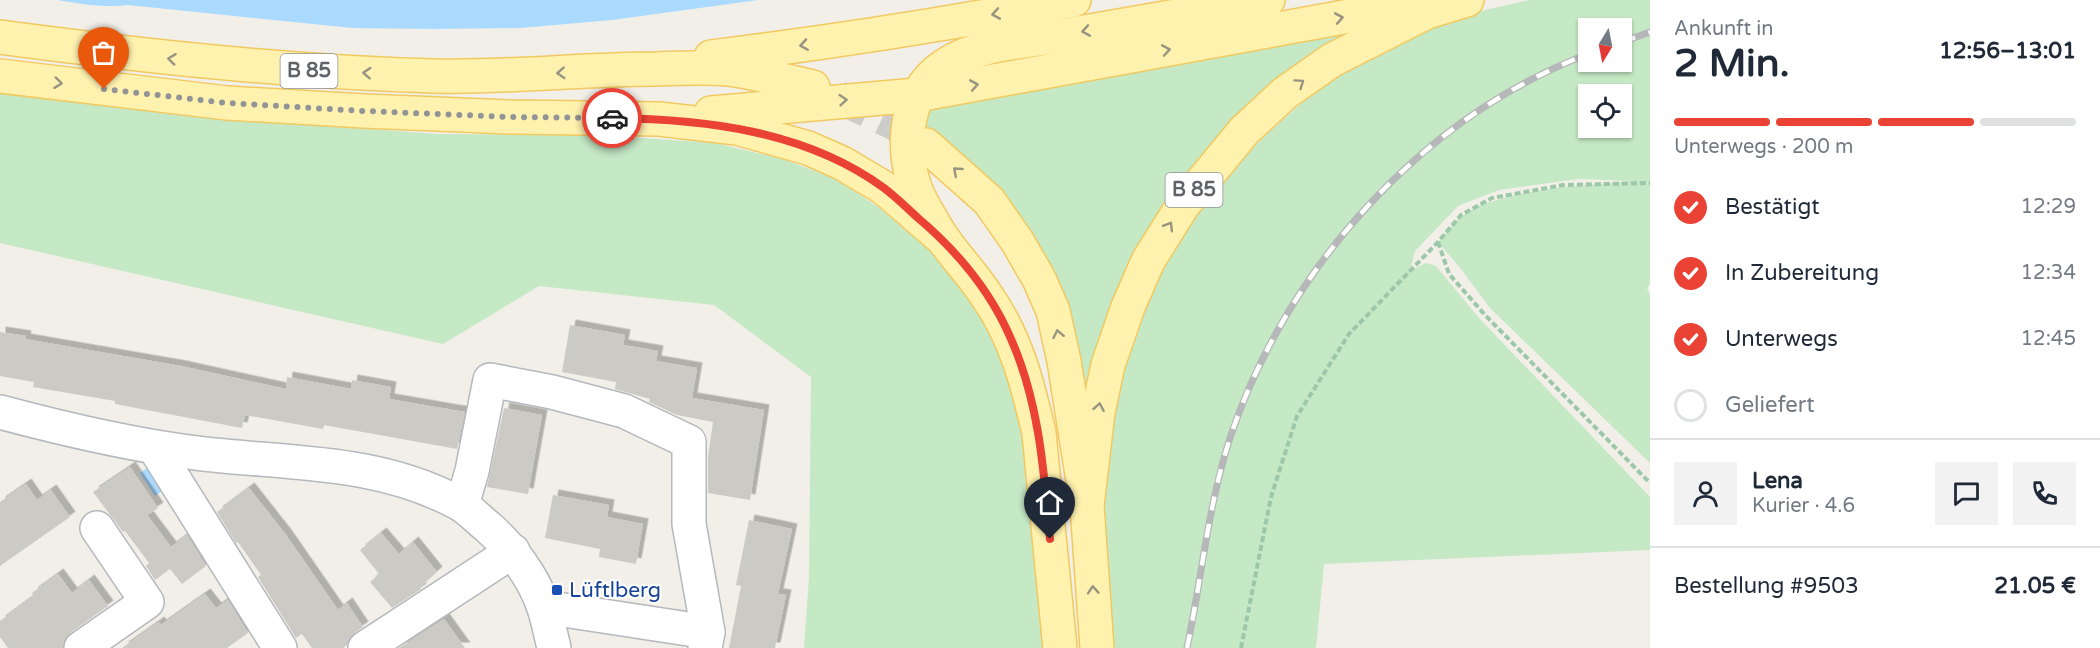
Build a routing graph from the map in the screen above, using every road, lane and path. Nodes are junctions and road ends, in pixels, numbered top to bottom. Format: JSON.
{"nodes":[{"id":1,"x":1074,"y":0,"type":"edge"},
{"id":2,"x":1268,"y":0,"type":"edge"},
{"id":3,"x":1437,"y":0,"type":"edge"},
{"id":4,"x":1467,"y":0,"type":"edge"},
{"id":5,"x":0,"y":37,"type":"edge"},
{"id":6,"x":620,"y":69,"type":"junction"},
{"id":7,"x":0,"y":76,"type":"edge"},
{"id":8,"x":813,"y":87,"type":"tunnel mouth"},
{"id":9,"x":916,"y":95,"type":"junction"},
{"id":10,"x":659,"y":119,"type":"junction"},
{"id":11,"x":926,"y":145,"type":"tunnel mouth"},
{"id":12,"x":1650,"y":183,"type":"edge"},
{"id":13,"x":944,"y":240,"type":"junction"},
{"id":14,"x":1438,"y":242,"type":"junction"},
{"id":15,"x":0,"y":412,"type":"edge"},
{"id":16,"x":154,"y":447,"type":"junction"},
{"id":17,"x":1650,"y":483,"type":"edge"},
{"id":18,"x":462,"y":505,"type":"junction"},
{"id":19,"x":1087,"y":506,"type":"junction"},
{"id":20,"x":97,"y":528,"type":"dead end"},
{"id":21,"x":513,"y":551,"type":"junction"},
{"id":22,"x":544,"y":607,"type":"junction"},
{"id":23,"x":706,"y":640,"type":"edge"},
{"id":24,"x":271,"y":645,"type":"edge"},
{"id":25,"x":81,"y":648,"type":"edge"},
{"id":26,"x":365,"y":648,"type":"edge"},
{"id":27,"x":554,"y":648,"type":"edge"},
{"id":28,"x":1060,"y":648,"type":"edge"},
{"id":29,"x":1097,"y":648,"type":"edge"},
{"id":30,"x":1241,"y":648,"type":"edge"}],
"edges":[{"from":1,"to":6,"type":"main road","one_way":true},
{"from":2,"to":9,"type":"main road","one_way":true},
{"from":9,"to":3,"type":"main road","one_way":true},
{"from":19,"to":4,"type":"main road","number":"B 85","one_way":true},
{"from":6,"to":5,"type":"main road","number":"B 85","one_way":true},
{"from":6,"to":8,"type":"main road","number":"B 85"},
{"from":7,"to":10,"type":"main road","number":"B 85","one_way":true},
{"from":10,"to":9,"type":"main road","one_way":true},
{"from":9,"to":13,"type":"main road","number":"B 85"},
{"from":10,"to":13,"type":"main road","number":"B 85"},
{"from":19,"to":11,"type":"main road","number":"B 85","one_way":true},
{"from":12,"to":14,"type":"path"},
{"from":13,"to":28,"type":"main road","number":"B 85"},
{"from":14,"to":17,"type":"path"},
{"from":14,"to":30,"type":"path"},
{"from":15,"to":16,"type":"street"},
{"from":16,"to":18,"type":"street"},
{"from":16,"to":24,"type":"street"},
{"from":18,"to":21,"type":"street"},
{"from":18,"to":23,"type":"street"},
{"from":29,"to":19,"type":"main road","number":"B 85","one_way":true},
{"from":20,"to":25,"type":"street"},
{"from":21,"to":22,"type":"street"},
{"from":21,"to":26,"type":"street"},
{"from":22,"to":23,"type":"street"},
{"from":22,"to":27,"type":"street"}]}
